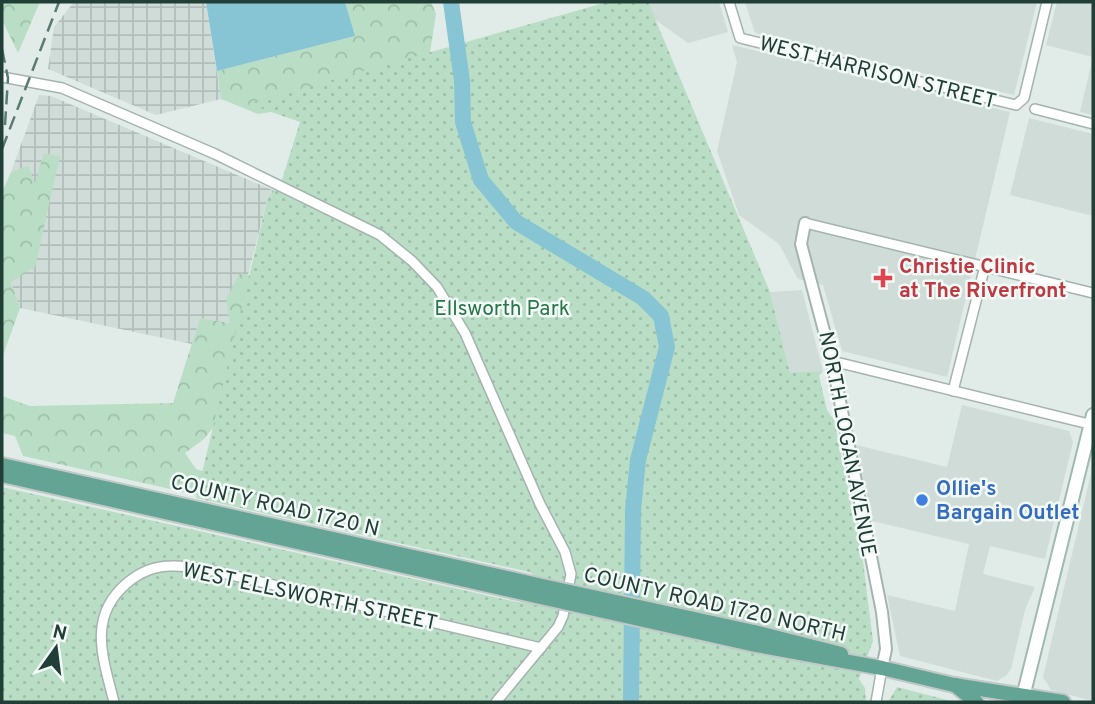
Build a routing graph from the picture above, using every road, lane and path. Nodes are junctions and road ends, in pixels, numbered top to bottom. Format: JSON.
{"nodes":[{"id":1,"x":729,"y":2,"type":"edge"},
{"id":2,"x":1047,"y":2,"type":"edge"},
{"id":3,"x":2,"y":77,"type":"edge"},
{"id":4,"x":1035,"y":109,"type":"dead end"},
{"id":5,"x":1093,"y":124,"type":"edge"},
{"id":6,"x":805,"y":223,"type":"joint"},
{"id":7,"x":985,"y":265,"type":"junction"},
{"id":8,"x":1093,"y":293,"type":"edge"},
{"id":9,"x":832,"y":361,"type":"junction"},
{"id":10,"x":953,"y":391,"type":"junction"},
{"id":11,"x":1093,"y":422,"type":"edge"},
{"id":12,"x":2,"y":465,"type":"edge"},
{"id":13,"x":2,"y":475,"type":"edge"},
{"id":14,"x":537,"y":591,"type":"junction"},
{"id":15,"x":541,"y":648,"type":"junction"},
{"id":16,"x":882,"y":668,"type":"junction"},
{"id":17,"x":954,"y":685,"type":"junction"},
{"id":18,"x":1025,"y":701,"type":"edge"},
{"id":19,"x":114,"y":702,"type":"edge"},
{"id":20,"x":496,"y":702,"type":"edge"},
{"id":21,"x":876,"y":702,"type":"edge"},
{"id":22,"x":976,"y":702,"type":"edge"},
{"id":23,"x":1063,"y":702,"type":"edge"}],
"edges":[{"from":1,"to":2,"type":"street","name":"WEST HARRISON STREET"},
{"from":3,"to":15,"type":"street"},
{"from":4,"to":5,"type":"street"},
{"from":6,"to":7,"type":"street"},
{"from":6,"to":9,"type":"street","name":"NORTH LOGAN AVENUE"},
{"from":7,"to":8,"type":"street"},
{"from":7,"to":10,"type":"street"},
{"from":9,"to":10,"type":"street"},
{"from":9,"to":16,"type":"street","name":"NORTH LOGAN AVENUE"},
{"from":10,"to":11,"type":"street"},
{"from":11,"to":18,"type":"main road"},
{"from":12,"to":14,"type":"main road","name":"COUNTY ROAD 1720 N"},
{"from":13,"to":14,"type":"main road","name":"COUNTY ROAD 1720 N"},
{"from":14,"to":16,"type":"main road","name":"COUNTY ROAD 1720 NORTH","bridge":true},
{"from":15,"to":19,"type":"street","name":"WEST ELLSWORTH STREET"},
{"from":15,"to":20,"type":"street"},
{"from":16,"to":17,"type":"main road","name":"COUNTY ROAD 1720 NORTH"},
{"from":16,"to":21,"type":"street"},
{"from":17,"to":18,"type":"main road","name":"COUNTY ROAD 1720 NORTH"},
{"from":17,"to":22,"type":"main road"},
{"from":18,"to":23,"type":"main road","name":"COUNTY ROAD 1720 NORTH"}]}
